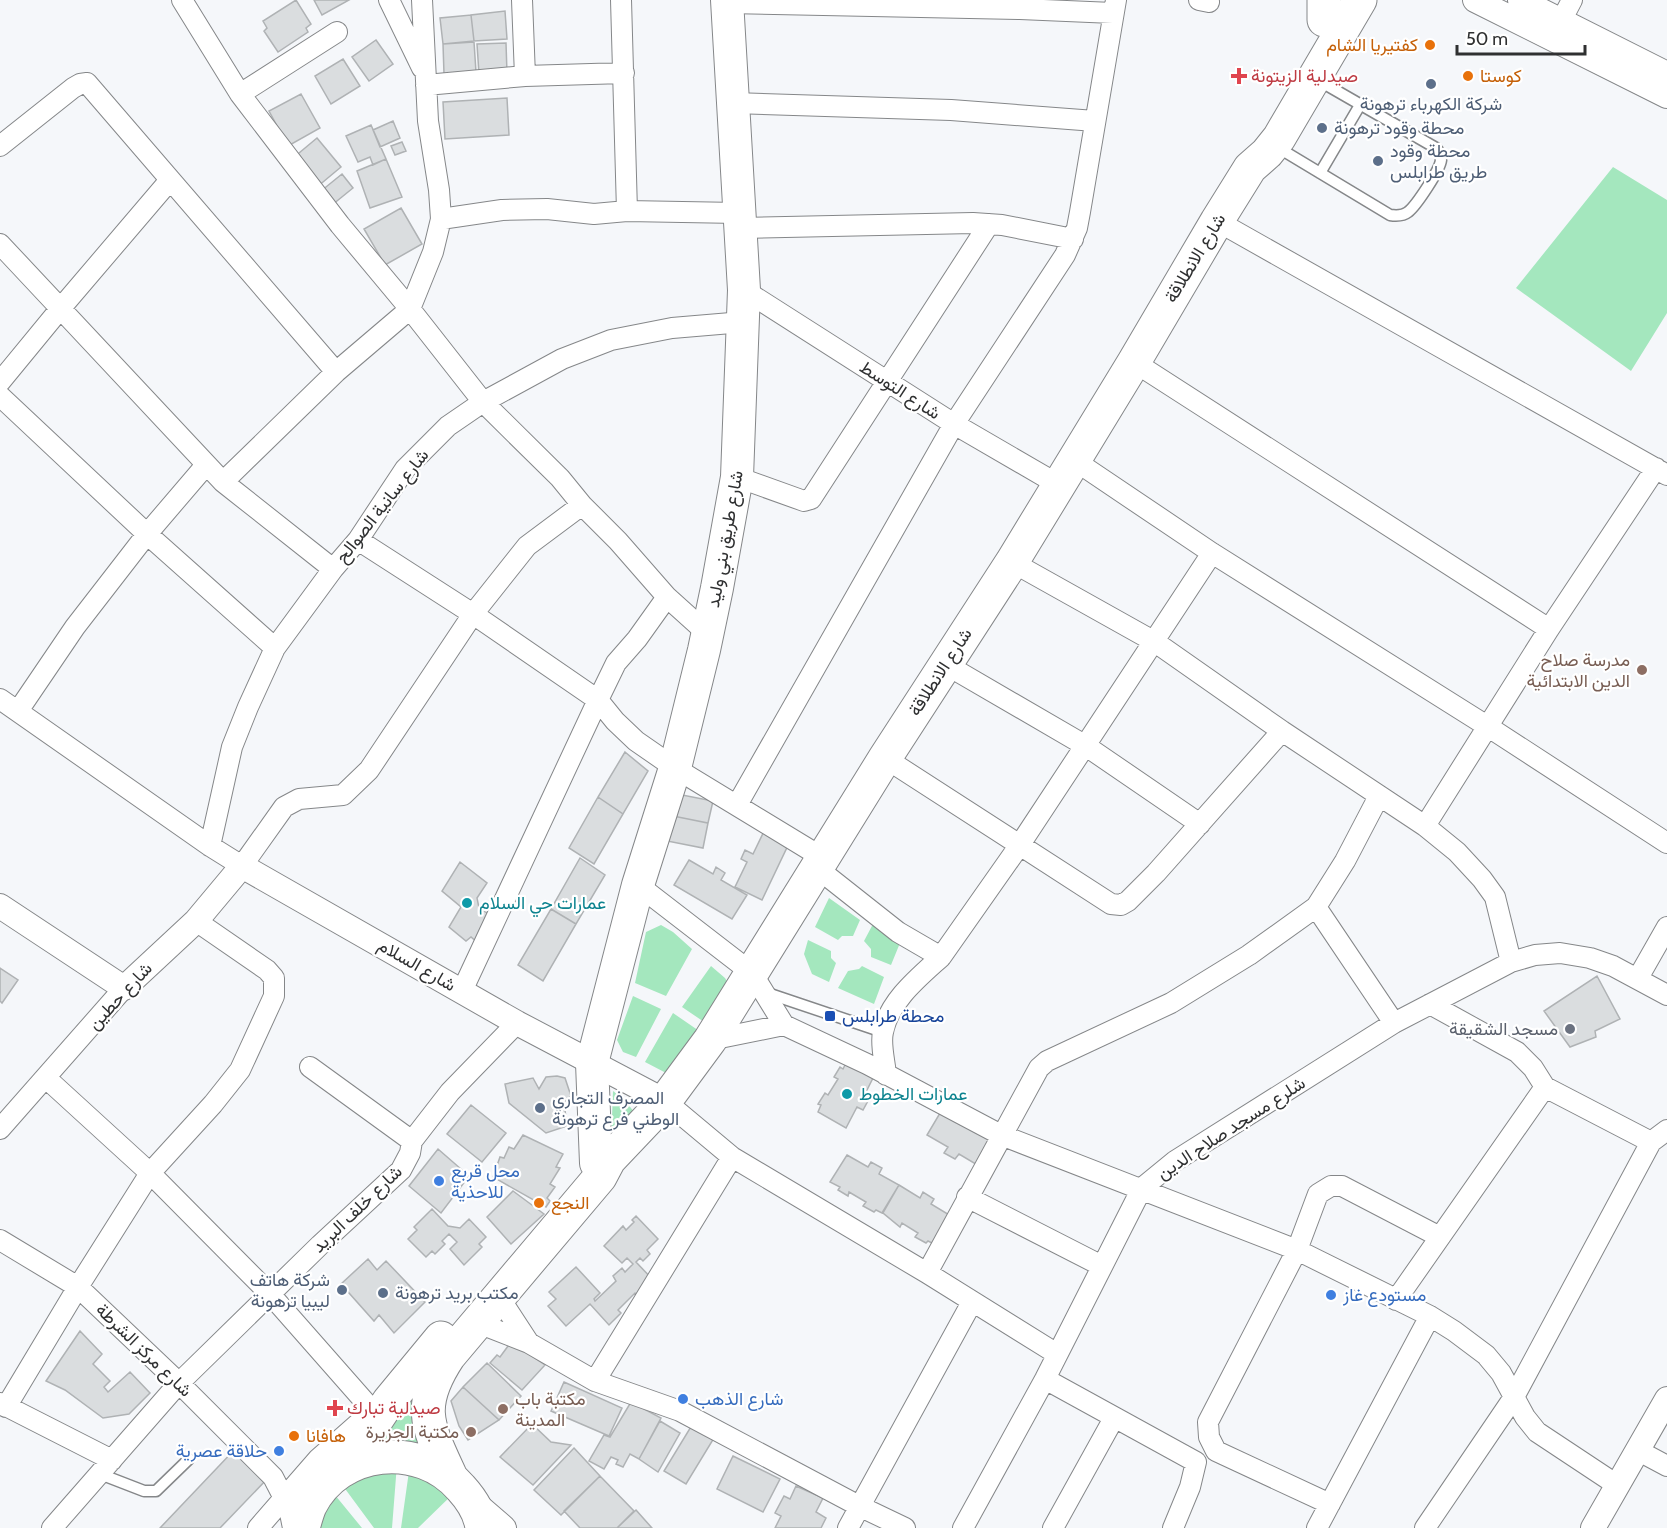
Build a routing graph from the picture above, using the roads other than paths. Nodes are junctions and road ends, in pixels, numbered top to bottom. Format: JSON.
{"nodes":[{"id":1,"x":182,"y":0,"type":"edge"},
{"id":2,"x":389,"y":0,"type":"edge"},
{"id":3,"x":422,"y":0,"type":"edge"},
{"id":4,"x":522,"y":0,"type":"edge"},
{"id":5,"x":621,"y":0,"type":"edge"},
{"id":6,"x":1360,"y":0,"type":"edge"},
{"id":7,"x":1387,"y":0,"type":"edge"},
{"id":8,"x":1475,"y":0,"type":"edge"},
{"id":9,"x":1520,"y":0,"type":"edge"},
{"id":10,"x":727,"y":1,"type":"edge"},
{"id":11,"x":925,"y":3,"type":"edge"},
{"id":12,"x":1020,"y":4,"type":"edge"},
{"id":13,"x":1115,"y":6,"type":"edge"},
{"id":14,"x":1567,"y":10,"type":"edge"},
{"id":15,"x":1331,"y":13,"type":"edge"},
{"id":16,"x":337,"y":32,"type":"dead end"},
{"id":17,"x":624,"y":73,"type":"junction"},
{"id":18,"x":1667,"y":74,"type":"edge"},
{"id":19,"x":525,"y":76,"type":"junction"},
{"id":20,"x":426,"y":79,"type":"junction"},
{"id":21,"x":1315,"y":79,"type":"junction"},
{"id":22,"x":240,"y":94,"type":"junction"},
{"id":23,"x":1667,"y":96,"type":"edge"},
{"id":24,"x":733,"y":103,"type":"junction"},
{"id":25,"x":1360,"y":105,"type":"junction"},
{"id":26,"x":1095,"y":121,"type":"junction"},
{"id":27,"x":1274,"y":145,"type":"junction"},
{"id":28,"x":0,"y":146,"type":"edge"},
{"id":29,"x":1250,"y":168,"type":"junction"},
{"id":30,"x":1320,"y":173,"type":"junction"},
{"id":31,"x":170,"y":180,"type":"junction"},
{"id":32,"x":627,"y":211,"type":"junction"},
{"id":33,"x":441,"y":219,"type":"junction"},
{"id":34,"x":739,"y":220,"type":"junction"},
{"id":35,"x":1216,"y":221,"type":"junction"},
{"id":36,"x":990,"y":224,"type":"junction"},
{"id":37,"x":1073,"y":239,"type":"junction"},
{"id":38,"x":0,"y":244,"type":"edge"},
{"id":39,"x":744,"y":290,"type":"junction"},
{"id":40,"x":60,"y":309,"type":"junction"},
{"id":41,"x":410,"y":309,"type":"junction"},
{"id":42,"x":743,"y":321,"type":"junction"},
{"id":43,"x":1134,"y":362,"type":"junction"},
{"id":44,"x":336,"y":372,"type":"junction"},
{"id":45,"x":0,"y":382,"type":"edge"},
{"id":46,"x":888,"y":382,"type":"junction"},
{"id":47,"x":0,"y":396,"type":"edge"},
{"id":48,"x":483,"y":402,"type":"junction"},
{"id":49,"x":954,"y":424,"type":"junction"},
{"id":50,"x":207,"y":465,"type":"junction"},
{"id":51,"x":1662,"y":471,"type":"edge"},
{"id":52,"x":1067,"y":472,"type":"junction"},
{"id":53,"x":737,"y":477,"type":"junction"},
{"id":54,"x":223,"y":482,"type":"junction"},
{"id":55,"x":582,"y":505,"type":"junction"},
{"id":56,"x":147,"y":534,"type":"junction"},
{"id":57,"x":358,"y":540,"type":"junction"},
{"id":58,"x":1212,"y":554,"type":"junction"},
{"id":59,"x":1012,"y":561,"type":"junction"},
{"id":60,"x":333,"y":569,"type":"junction"},
{"id":61,"x":667,"y":597,"type":"junction"},
{"id":62,"x":473,"y":614,"type":"junction"},
{"id":63,"x":1549,"y":629,"type":"junction"},
{"id":64,"x":708,"y":634,"type":"junction"},
{"id":65,"x":1155,"y":642,"type":"junction"},
{"id":66,"x":275,"y":648,"type":"junction"},
{"id":67,"x":945,"y":664,"type":"junction"},
{"id":68,"x":0,"y":699,"type":"edge"},
{"id":69,"x":598,"y":700,"type":"junction"},
{"id":70,"x":18,"y":711,"type":"junction"},
{"id":71,"x":1487,"y":726,"type":"junction"},
{"id":72,"x":1282,"y":731,"type":"junction"},
{"id":73,"x":1086,"y":746,"type":"junction"},
{"id":74,"x":885,"y":758,"type":"junction"},
{"id":75,"x":675,"y":768,"type":"junction"},
{"id":76,"x":1379,"y":796,"type":"junction"},
{"id":77,"x":737,"y":806,"type":"junction"},
{"id":78,"x":1200,"y":824,"type":"junction"},
{"id":79,"x":1425,"y":826,"type":"junction"},
{"id":80,"x":1667,"y":843,"type":"edge"},
{"id":81,"x":210,"y":846,"type":"junction"},
{"id":82,"x":1019,"y":846,"type":"junction"},
{"id":83,"x":820,"y":863,"type":"junction"},
{"id":84,"x":242,"y":866,"type":"junction"},
{"id":85,"x":638,"y":885,"type":"junction"},
{"id":86,"x":0,"y":906,"type":"edge"},
{"id":87,"x":1316,"y":907,"type":"junction"},
{"id":88,"x":196,"y":921,"type":"junction"},
{"id":89,"x":1667,"y":927,"type":"edge"},
{"id":90,"x":941,"y":957,"type":"junction"},
{"id":91,"x":1511,"y":962,"type":"junction"},
{"id":92,"x":1638,"y":978,"type":"junction"},
{"id":93,"x":758,"y":982,"type":"junction"},
{"id":94,"x":124,"y":988,"type":"junction"},
{"id":95,"x":462,"y":991,"type":"junction"},
{"id":96,"x":1667,"y":995,"type":"edge"},
{"id":97,"x":1430,"y":1004,"type":"junction"},
{"id":98,"x":517,"y":1023,"type":"junction"},
{"id":99,"x":1394,"y":1023,"type":"junction"},
{"id":100,"x":784,"y":1025,"type":"junction"},
{"id":101,"x":883,"y":1032,"type":"junction"},
{"id":102,"x":710,"y":1040,"type":"junction"},
{"id":103,"x":592,"y":1064,"type":"junction"},
{"id":104,"x":310,"y":1067,"type":"dead end"},
{"id":105,"x":886,"y":1075,"type":"junction"},
{"id":106,"x":46,"y":1078,"type":"junction"},
{"id":107,"x":1545,"y":1087,"type":"junction"},
{"id":108,"x":665,"y":1101,"type":"junction"},
{"id":109,"x":0,"y":1129,"type":"edge"},
{"id":110,"x":1667,"y":1130,"type":"edge"},
{"id":111,"x":1001,"y":1135,"type":"junction"},
{"id":112,"x":412,"y":1141,"type":"junction"},
{"id":113,"x":1651,"y":1142,"type":"junction"},
{"id":114,"x":732,"y":1157,"type":"junction"},
{"id":115,"x":603,"y":1161,"type":"junction"},
{"id":116,"x":150,"y":1173,"type":"junction"},
{"id":117,"x":1142,"y":1188,"type":"junction"},
{"id":118,"x":968,"y":1197,"type":"junction"},
{"id":119,"x":1440,"y":1237,"type":"junction"},
{"id":120,"x":0,"y":1240,"type":"edge"},
{"id":121,"x":1297,"y":1250,"type":"junction"},
{"id":122,"x":1102,"y":1266,"type":"junction"},
{"id":123,"x":927,"y":1273,"type":"junction"},
{"id":124,"x":78,"y":1287,"type":"junction"},
{"id":125,"x":270,"y":1294,"type":"junction"},
{"id":126,"x":499,"y":1297,"type":"junction"},
{"id":127,"x":1396,"y":1300,"type":"junction"},
{"id":128,"x":972,"y":1302,"type":"junction"},
{"id":129,"x":1430,"y":1316,"type":"junction"},
{"id":130,"x":478,"y":1323,"type":"junction"},
{"id":131,"x":529,"y":1343,"type":"junction"},
{"id":132,"x":1057,"y":1354,"type":"junction"},
{"id":133,"x":1045,"y":1379,"type":"junction"},
{"id":134,"x":595,"y":1381,"type":"junction"},
{"id":135,"x":179,"y":1383,"type":"junction"},
{"id":136,"x":1514,"y":1397,"type":"junction"},
{"id":137,"x":1667,"y":1399,"type":"edge"},
{"id":138,"x":3,"y":1405,"type":"edge"},
{"id":139,"x":381,"y":1406,"type":"junction"},
{"id":140,"x":1114,"y":1418,"type":"junction"},
{"id":141,"x":1637,"y":1450,"type":"junction"},
{"id":142,"x":189,"y":1459,"type":"dead end"},
{"id":143,"x":106,"y":1467,"type":"junction"},
{"id":144,"x":1667,"y":1467,"type":"edge"},
{"id":145,"x":343,"y":1470,"type":"junction"},
{"id":146,"x":450,"y":1475,"type":"junction"},
{"id":147,"x":1617,"y":1485,"type":"junction"},
{"id":148,"x":1330,"y":1504,"type":"junction"},
{"id":149,"x":859,"y":1506,"type":"junction"},
{"id":150,"x":299,"y":1508,"type":"edge"},
{"id":151,"x":478,"y":1515,"type":"edge"},
{"id":152,"x":52,"y":1528,"type":"edge"},
{"id":153,"x":258,"y":1528,"type":"edge"},
{"id":154,"x":274,"y":1528,"type":"edge"},
{"id":155,"x":504,"y":1528,"type":"edge"},
{"id":156,"x":848,"y":1528,"type":"edge"},
{"id":157,"x":904,"y":1528,"type":"edge"},
{"id":158,"x":963,"y":1528,"type":"edge"},
{"id":159,"x":1053,"y":1528,"type":"edge"},
{"id":160,"x":1173,"y":1528,"type":"edge"},
{"id":161,"x":1317,"y":1528,"type":"edge"},
{"id":162,"x":1425,"y":1528,"type":"edge"},
{"id":163,"x":1593,"y":1528,"type":"edge"}],
"edges":[{"from":1,"to":22,"type":"street"},
{"from":2,"to":20,"type":"street"},
{"from":3,"to":20,"type":"street"},
{"from":4,"to":19,"type":"street"},
{"from":5,"to":17,"type":"street"},
{"from":6,"to":15,"type":"highway"},
{"from":7,"to":15,"type":"highway"},
{"from":8,"to":23,"type":"street"},
{"from":9,"to":14,"type":"street"},
{"from":10,"to":11,"type":"street"},
{"from":10,"to":24,"type":"main road","name":"شارع طريق بني وليد"},
{"from":11,"to":12,"type":"street"},
{"from":12,"to":13,"type":"street"},
{"from":13,"to":26,"type":"street"},
{"from":14,"to":18,"type":"street"},
{"from":15,"to":21,"type":"highway"},
{"from":15,"to":29,"type":"highway"},
{"from":16,"to":22,"type":"street"},
{"from":17,"to":19,"type":"street"},
{"from":17,"to":32,"type":"street"},
{"from":19,"to":20,"type":"street"},
{"from":20,"to":33,"type":"street"},
{"from":21,"to":25,"type":"lane"},
{"from":21,"to":27,"type":"highway"},
{"from":22,"to":41,"type":"street"},
{"from":24,"to":26,"type":"street"},
{"from":24,"to":34,"type":"main road","name":"شارع طريق بني وليد"},
{"from":25,"to":30,"type":"lane"},
{"from":25,"to":30,"type":"lane"},
{"from":26,"to":37,"type":"street"},
{"from":27,"to":29,"type":"highway"},
{"from":27,"to":30,"type":"lane"},
{"from":28,"to":31,"type":"street"},
{"from":29,"to":35,"type":"highway","name":"شارع الانطلاقة"},
{"from":31,"to":40,"type":"street"},
{"from":31,"to":44,"type":"street"},
{"from":32,"to":33,"type":"street"},
{"from":32,"to":34,"type":"street"},
{"from":33,"to":41,"type":"street"},
{"from":34,"to":36,"type":"street"},
{"from":34,"to":39,"type":"main road","name":"شارع طريق بني وليد"},
{"from":35,"to":43,"type":"highway","name":"شارع الانطلاقة"},
{"from":35,"to":51,"type":"street"},
{"from":36,"to":37,"type":"street"},
{"from":36,"to":46,"type":"street"},
{"from":37,"to":49,"type":"street"},
{"from":38,"to":40,"type":"street"},
{"from":39,"to":42,"type":"main road","name":"شارع طريق بني وليد"},
{"from":39,"to":46,"type":"street","name":"شارع التوسط"},
{"from":40,"to":45,"type":"street"},
{"from":40,"to":50,"type":"street"},
{"from":41,"to":44,"type":"street"},
{"from":41,"to":48,"type":"street"},
{"from":42,"to":48,"type":"street","name":"شارع سانية الصوالح"},
{"from":42,"to":53,"type":"main road","name":"شارع طريق بني وليد"},
{"from":43,"to":52,"type":"highway","name":"شارع الانطلاقة"},
{"from":43,"to":63,"type":"street"},
{"from":44,"to":54,"type":"street"},
{"from":46,"to":49,"type":"street","name":"شارع التوسط"},
{"from":46,"to":53,"type":"street"},
{"from":47,"to":56,"type":"street"},
{"from":48,"to":55,"type":"street"},
{"from":48,"to":57,"type":"street","name":"شارع سانية الصوالح"},
{"from":49,"to":52,"type":"street","name":"شارع التوسط"},
{"from":49,"to":77,"type":"street"},
{"from":50,"to":54,"type":"street"},
{"from":50,"to":56,"type":"street"},
{"from":51,"to":63,"type":"street"},
{"from":52,"to":58,"type":"street","name":"شارع التوسط"},
{"from":52,"to":59,"type":"highway","name":"شارع الانطلاقة"},
{"from":53,"to":64,"type":"main road","name":"شارع طريق بني وليد"},
{"from":54,"to":60,"type":"street"},
{"from":55,"to":61,"type":"street"},
{"from":55,"to":62,"type":"street"},
{"from":56,"to":66,"type":"street"},
{"from":56,"to":70,"type":"street"},
{"from":57,"to":60,"type":"street","name":"شارع سانية الصوالح"},
{"from":57,"to":62,"type":"street"},
{"from":58,"to":65,"type":"street"},
{"from":58,"to":71,"type":"street","name":"شارع التوسط"},
{"from":59,"to":65,"type":"street"},
{"from":59,"to":67,"type":"highway","name":"شارع الانطلاقة"},
{"from":60,"to":66,"type":"street","name":"شارع سانية الصوالح"},
{"from":61,"to":64,"type":"street"},
{"from":61,"to":69,"type":"street"},
{"from":62,"to":69,"type":"street"},
{"from":62,"to":84,"type":"street"},
{"from":63,"to":71,"type":"street"},
{"from":64,"to":75,"type":"main road","name":"شارع طريق بني وليد"},
{"from":65,"to":72,"type":"street"},
{"from":65,"to":73,"type":"street"},
{"from":66,"to":81,"type":"street","name":"شارع سانية الصوالح"},
{"from":67,"to":73,"type":"street"},
{"from":67,"to":74,"type":"highway","name":"شارع الانطلاقة"},
{"from":68,"to":70,"type":"street"},
{"from":69,"to":75,"type":"street"},
{"from":69,"to":95,"type":"street"},
{"from":70,"to":81,"type":"street"},
{"from":71,"to":79,"type":"street"},
{"from":71,"to":80,"type":"street","name":"شارع التوسط"},
{"from":72,"to":76,"type":"street"},
{"from":72,"to":78,"type":"street"},
{"from":73,"to":78,"type":"street"},
{"from":73,"to":82,"type":"street"},
{"from":74,"to":82,"type":"street"},
{"from":74,"to":83,"type":"highway","name":"شارع الانطلاقة"},
{"from":75,"to":77,"type":"street"},
{"from":75,"to":85,"type":"main road","name":"شارع طريق بني وليد"},
{"from":76,"to":79,"type":"street"},
{"from":76,"to":87,"type":"street"},
{"from":77,"to":83,"type":"street"},
{"from":78,"to":82,"type":"street"},
{"from":79,"to":91,"type":"street"},
{"from":81,"to":84,"type":"street"},
{"from":82,"to":90,"type":"street"},
{"from":83,"to":90,"type":"street"},
{"from":83,"to":93,"type":"highway","name":"شارع الانطلاقة"},
{"from":84,"to":88,"type":"street","name":"شارع حطين"},
{"from":84,"to":95,"type":"street","name":"شارع السلام"},
{"from":85,"to":93,"type":"street"},
{"from":85,"to":103,"type":"main road","name":"شارع طريق بني وليد"},
{"from":86,"to":94,"type":"street"},
{"from":87,"to":99,"type":"street"},
{"from":87,"to":111,"type":"street"},
{"from":88,"to":94,"type":"street","name":"شارع حطين"},
{"from":88,"to":116,"type":"street"},
{"from":89,"to":92,"type":"street"},
{"from":90,"to":101,"type":"street"},
{"from":91,"to":92,"type":"street","name":"شلرع مسجد صلاح الدين"},
{"from":91,"to":97,"type":"street","name":"شلرع مسجد صلاح الدين"},
{"from":92,"to":96,"type":"street","name":"شلرع مسجد صلاح الدين"},
{"from":93,"to":100,"type":"street"},
{"from":93,"to":101,"type":"lane"},
{"from":93,"to":102,"type":"highway","name":"شارع الانطلاقة"},
{"from":94,"to":106,"type":"street","name":"شارع حطين"},
{"from":95,"to":98,"type":"street","name":"شارع السلام"},
{"from":97,"to":99,"type":"street","name":"شلرع مسجد صلاح الدين"},
{"from":97,"to":107,"type":"street"},
{"from":98,"to":103,"type":"street","name":"شارع السلام"},
{"from":98,"to":112,"type":"street","name":"شارع خلف البريد"},
{"from":99,"to":117,"type":"street","name":"شلرع مسجد صلاح الدين"},
{"from":100,"to":102,"type":"street"},
{"from":100,"to":105,"type":"street"},
{"from":101,"to":105,"type":"street"},
{"from":102,"to":108,"type":"highway","name":"شارع الانطلاقة"},
{"from":103,"to":108,"type":"street","name":"شارع السلام"},
{"from":103,"to":115,"type":"main road","name":"شارع طريق بني وليد"},
{"from":104,"to":112,"type":"street"},
{"from":105,"to":111,"type":"street"},
{"from":106,"to":109,"type":"street","name":"شارع حطين"},
{"from":106,"to":116,"type":"street"},
{"from":107,"to":113,"type":"street"},
{"from":107,"to":119,"type":"street"},
{"from":108,"to":114,"type":"street"},
{"from":108,"to":115,"type":"highway","name":"شارع الانطلاقة"},
{"from":110,"to":113,"type":"street"},
{"from":111,"to":117,"type":"street"},
{"from":111,"to":118,"type":"street"},
{"from":112,"to":125,"type":"street","name":"شارع خلف البريد"},
{"from":113,"to":136,"type":"street"},
{"from":114,"to":123,"type":"street"},
{"from":114,"to":134,"type":"street"},
{"from":115,"to":126,"type":"highway"},
{"from":115,"to":139,"type":"highway"},
{"from":116,"to":124,"type":"street"},
{"from":116,"to":125,"type":"street"},
{"from":117,"to":121,"type":"street"},
{"from":117,"to":122,"type":"street","name":"شلرع مسجد صلاح الدين"},
{"from":118,"to":122,"type":"street"},
{"from":118,"to":123,"type":"street"},
{"from":119,"to":121,"type":"street"},
{"from":119,"to":127,"type":"street"},
{"from":120,"to":124,"type":"street","name":"شارع مركز الشرطة"},
{"from":121,"to":127,"type":"street"},
{"from":121,"to":148,"type":"street"},
{"from":122,"to":132,"type":"street","name":"شلرع مسجد صلاح الدين"},
{"from":123,"to":128,"type":"street"},
{"from":124,"to":135,"type":"street","name":"شارع مركز الشرطة"},
{"from":124,"to":138,"type":"street"},
{"from":125,"to":135,"type":"street","name":"شارع خلف البريد"},
{"from":125,"to":139,"type":"street"},
{"from":126,"to":130,"type":"highway"},
{"from":126,"to":131,"type":"street"},
{"from":127,"to":129,"type":"street"},
{"from":128,"to":132,"type":"street"},
{"from":128,"to":149,"type":"street"},
{"from":129,"to":136,"type":"street"},
{"from":129,"to":148,"type":"street"},
{"from":130,"to":131,"type":"street"},
{"from":130,"to":146,"type":"highway"},
{"from":131,"to":134,"type":"street"},
{"from":132,"to":133,"type":"street","name":"شلرع مسجد صلاح الدين"},
{"from":133,"to":140,"type":"street"},
{"from":133,"to":158,"type":"street","name":"شلرع مسجد صلاح الدين"},
{"from":134,"to":149,"type":"street"},
{"from":135,"to":143,"type":"street","name":"شارع خلف البريد"},
{"from":135,"to":150,"type":"street","name":"شارع مركز الشرطة"},
{"from":136,"to":147,"type":"street"},
{"from":136,"to":162,"type":"street"},
{"from":137,"to":141,"type":"street"},
{"from":138,"to":143,"type":"street"},
{"from":139,"to":145,"type":"highway"},
{"from":139,"to":150,"type":"street"},
{"from":140,"to":159,"type":"street"},
{"from":140,"to":160,"type":"street"},
{"from":141,"to":144,"type":"street"},
{"from":141,"to":147,"type":"street"},
{"from":142,"to":143,"type":"lane"},
{"from":143,"to":152,"type":"street","name":"شارع خلف البريد"},
{"from":145,"to":146,"type":"highway"},
{"from":145,"to":150,"type":"highway"},
{"from":146,"to":151,"type":"highway"},
{"from":147,"to":163,"type":"street"},
{"from":148,"to":161,"type":"street"},
{"from":149,"to":156,"type":"street"},
{"from":149,"to":157,"type":"street"},
{"from":150,"to":153,"type":"street"},
{"from":150,"to":154,"type":"street"},
{"from":151,"to":155,"type":"street"}]}
